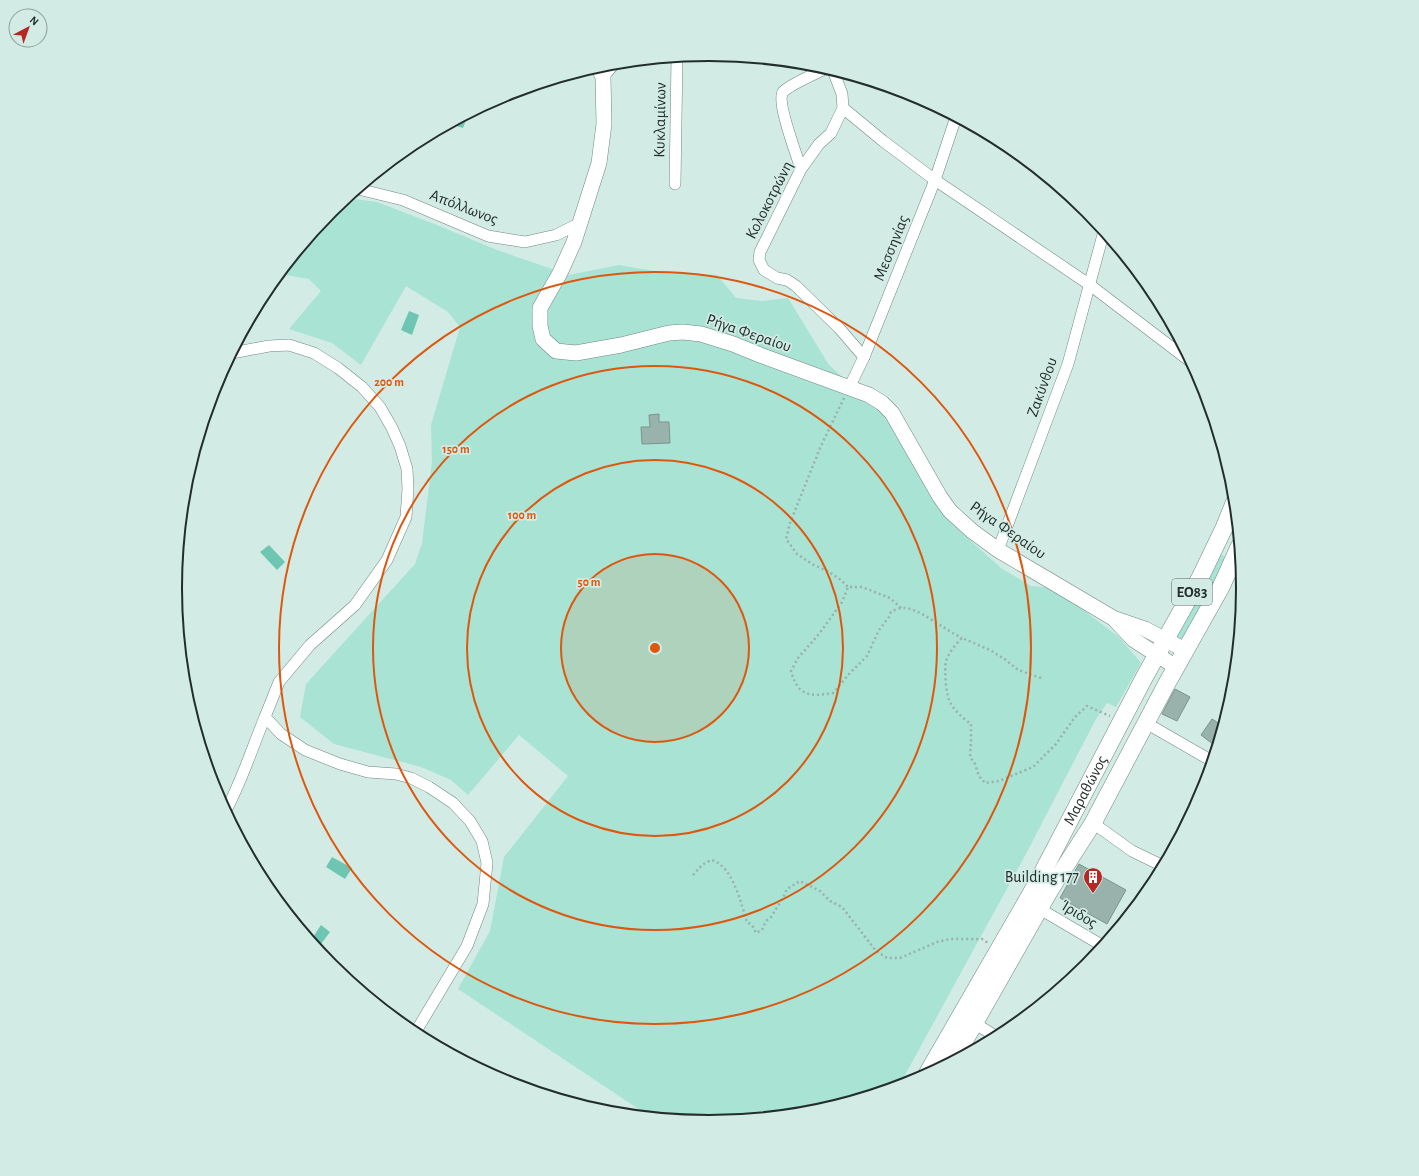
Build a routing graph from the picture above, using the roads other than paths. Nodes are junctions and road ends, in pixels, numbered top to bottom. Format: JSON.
{"nodes":[{"id":1,"x":677,"y":62,"type":"edge"},
{"id":2,"x":600,"y":72,"type":"edge"},
{"id":3,"x":818,"y":72,"type":"edge"},
{"id":4,"x":835,"y":76,"type":"edge"},
{"id":5,"x":843,"y":108,"type":"junction"},
{"id":6,"x":954,"y":122,"type":"edge"},
{"id":7,"x":801,"y":169,"type":"junction"},
{"id":8,"x":935,"y":180,"type":"junction"},
{"id":9,"x":675,"y":184,"type":"dead end"},
{"id":10,"x":364,"y":190,"type":"edge"},
{"id":11,"x":580,"y":223,"type":"junction"},
{"id":12,"x":1102,"y":237,"type":"edge"},
{"id":13,"x":1090,"y":285,"type":"junction"},
{"id":14,"x":239,"y":352,"type":"edge"},
{"id":15,"x":1182,"y":355,"type":"edge"},
{"id":16,"x":864,"y":357,"type":"junction"},
{"id":17,"x":849,"y":388,"type":"junction"},
{"id":18,"x":1231,"y":511,"type":"edge"},
{"id":19,"x":1216,"y":544,"type":"junction"},
{"id":20,"x":998,"y":550,"type":"junction"},
{"id":21,"x":1235,"y":550,"type":"edge"},
{"id":22,"x":1235,"y":559,"type":"edge"},
{"id":23,"x":1236,"y":574,"type":"edge"},
{"id":24,"x":1221,"y":587,"type":"junction"},
{"id":25,"x":1113,"y":618,"type":"junction"},
{"id":26,"x":1166,"y":639,"type":"junction"},
{"id":27,"x":1185,"y":650,"type":"junction"},
{"id":28,"x":1157,"y":655,"type":"junction"},
{"id":29,"x":1176,"y":667,"type":"junction"},
{"id":30,"x":265,"y":717,"type":"junction"},
{"id":31,"x":1146,"y":723,"type":"junction"},
{"id":32,"x":1208,"y":759,"type":"edge"},
{"id":33,"x":229,"y":804,"type":"edge"},
{"id":34,"x":1093,"y":823,"type":"junction"},
{"id":35,"x":1159,"y":864,"type":"edge"},
{"id":36,"x":1040,"y":909,"type":"junction"},
{"id":37,"x":1098,"y":943,"type":"edge"},
{"id":38,"x":974,"y":1023,"type":"junction"},
{"id":39,"x":419,"y":1027,"type":"edge"},
{"id":40,"x":991,"y":1033,"type":"edge"},
{"id":41,"x":958,"y":1053,"type":"edge"},
{"id":42,"x":932,"y":1066,"type":"edge"}],
"edges":[{"from":1,"to":9,"type":"street","name":"Κυκλαμίνων"},
{"from":2,"to":11,"type":"street","name":"Ρήγα Φεραίου"},
{"from":3,"to":7,"type":"street"},
{"from":4,"to":5,"type":"street"},
{"from":5,"to":7,"type":"street","name":"Κολοκοτρώνη"},
{"from":5,"to":8,"type":"street"},
{"from":6,"to":8,"type":"street","name":"Μεσσηνίας"},
{"from":7,"to":16,"type":"street","name":"Κολοκοτρώνη"},
{"from":8,"to":13,"type":"street"},
{"from":8,"to":16,"type":"street","name":"Μεσσηνίας"},
{"from":10,"to":11,"type":"street","name":"Απόλλωνος"},
{"from":11,"to":17,"type":"street","name":"Ρήγα Φεραίου"},
{"from":12,"to":13,"type":"street","name":"Ζακύνθου"},
{"from":13,"to":15,"type":"street"},
{"from":13,"to":20,"type":"street","name":"Ζακύνθου"},
{"from":14,"to":30,"type":"street"},
{"from":16,"to":17,"type":"street","name":"Μεσσηνίας"},
{"from":17,"to":20,"type":"street","name":"Ρήγα Φεραίου"},
{"from":18,"to":19,"type":"main road","name":"Μαραθώνος","number":"ΕΟ83"},
{"from":19,"to":21,"type":"street"},
{"from":19,"to":26,"type":"main road","name":"Μαραθώνος","number":"ΕΟ83"},
{"from":20,"to":25,"type":"street","name":"Ρήγα Φεραίου"},
{"from":22,"to":24,"type":"main road","name":"Μαραθώνος","number":"ΕΟ83"},
{"from":23,"to":24,"type":"main road"},
{"from":24,"to":27,"type":"main road","name":"Μαραθώνος","number":"ΕΟ83"},
{"from":25,"to":26,"type":"street"},
{"from":25,"to":28,"type":"street"},
{"from":26,"to":27,"type":"street"},
{"from":26,"to":28,"type":"main road","name":"Μαραθώνος","number":"ΕΟ83"},
{"from":27,"to":29,"type":"main road","name":"Μαραθώνος","number":"ΕΟ83"},
{"from":28,"to":29,"type":"street"},
{"from":28,"to":42,"type":"main road","name":"Μαραθώνος","number":"ΕΟ83"},
{"from":29,"to":31,"type":"main road","name":"Μαραθώνος","number":"ΕΟ83"},
{"from":30,"to":33,"type":"street"},
{"from":30,"to":39,"type":"street"},
{"from":31,"to":32,"type":"street"},
{"from":31,"to":34,"type":"main road","name":"Μαραθώνος","number":"ΕΟ83"},
{"from":34,"to":35,"type":"street"},
{"from":34,"to":36,"type":"main road","name":"Μαραθώνος","number":"ΕΟ83"},
{"from":36,"to":37,"type":"street","name":"Ίριδος"},
{"from":36,"to":38,"type":"main road","name":"Μαραθώνος","number":"ΕΟ83"},
{"from":38,"to":40,"type":"street"},
{"from":38,"to":41,"type":"main road","name":"Μαραθώνος","number":"ΕΟ83"}]}
